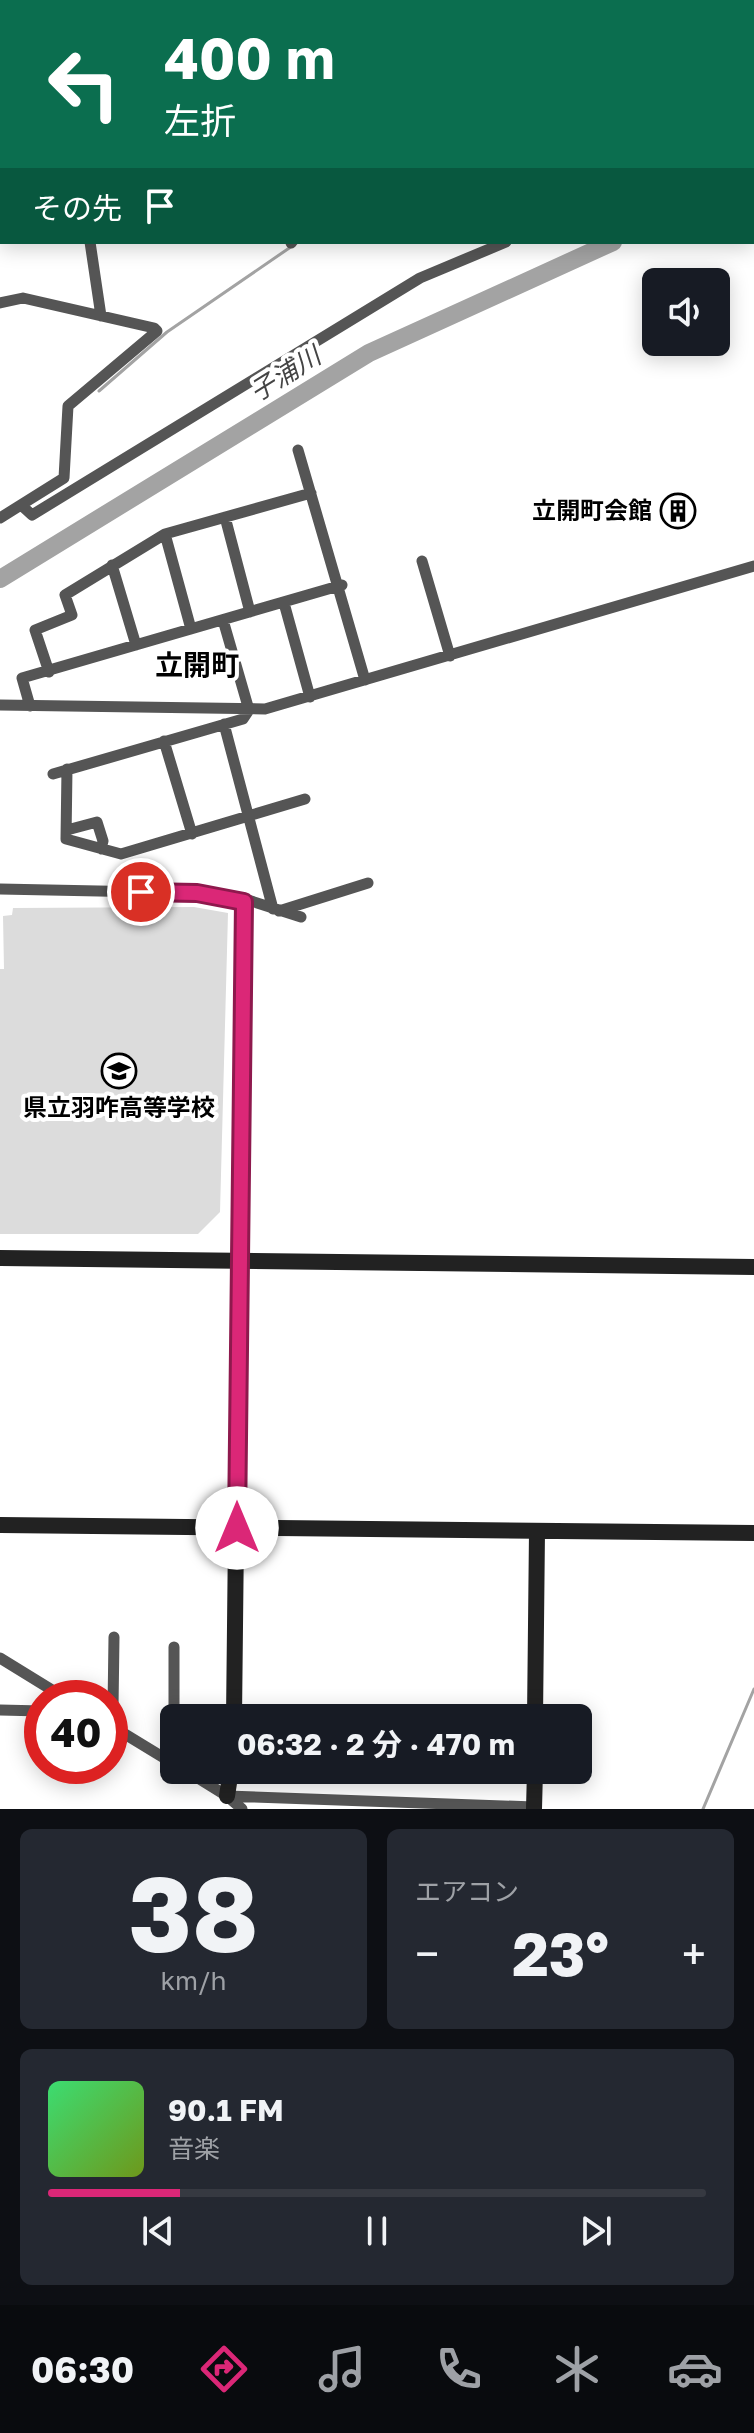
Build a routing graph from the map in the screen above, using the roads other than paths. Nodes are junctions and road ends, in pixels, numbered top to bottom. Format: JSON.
{"nodes":[{"id":1,"x":90,"y":244,"type":"edge"},
{"id":2,"x":501,"y":244,"type":"edge"},
{"id":3,"x":0,"y":303,"type":"edge"},
{"id":4,"x":101,"y":316,"type":"junction"},
{"id":5,"x":298,"y":450,"type":"dead end"},
{"id":6,"x":311,"y":493,"type":"junction"},
{"id":7,"x":21,"y":505,"type":"junction"},
{"id":8,"x":225,"y":517,"type":"junction"},
{"id":9,"x":0,"y":518,"type":"edge"},
{"id":10,"x":165,"y":534,"type":"junction"},
{"id":11,"x":422,"y":561,"type":"dead end"},
{"id":12,"x":112,"y":565,"type":"junction"},
{"id":13,"x":754,"y":566,"type":"edge"},
{"id":14,"x":340,"y":586,"type":"junction"},
{"id":15,"x":284,"y":603,"type":"junction"},
{"id":16,"x":250,"y":612,"type":"junction"},
{"id":17,"x":223,"y":620,"type":"junction"},
{"id":18,"x":191,"y":629,"type":"junction"},
{"id":19,"x":136,"y":645,"type":"junction"},
{"id":20,"x":450,"y":656,"type":"junction"},
{"id":21,"x":49,"y":672,"type":"junction"},
{"id":22,"x":365,"y":680,"type":"junction"},
{"id":23,"x":310,"y":697,"type":"junction"},
{"id":24,"x":0,"y":705,"type":"edge"},
{"id":25,"x":30,"y":706,"type":"junction"},
{"id":26,"x":249,"y":710,"type":"junction"},
{"id":27,"x":224,"y":724,"type":"junction"},
{"id":28,"x":164,"y":741,"type":"junction"},
{"id":29,"x":67,"y":769,"type":"junction"},
{"id":30,"x":53,"y":774,"type":"dead end"},
{"id":31,"x":305,"y":799,"type":"dead end"},
{"id":32,"x":249,"y":817,"type":"junction"},
{"id":33,"x":67,"y":830,"type":"junction"},
{"id":34,"x":192,"y":834,"type":"junction"},
{"id":35,"x":101,"y":849,"type":"junction"},
{"id":36,"x":368,"y":883,"type":"dead end"},
{"id":37,"x":0,"y":889,"type":"edge"},
{"id":38,"x":244,"y":902,"type":"junction"},
{"id":39,"x":276,"y":910,"type":"junction"},
{"id":40,"x":301,"y":917,"type":"dead end"},
{"id":41,"x":0,"y":1258,"type":"edge"},
{"id":42,"x":239,"y":1259,"type":"junction"},
{"id":43,"x":754,"y":1267,"type":"edge"},
{"id":44,"x":0,"y":1525,"type":"edge"},
{"id":45,"x":237,"y":1528,"type":"junction"},
{"id":46,"x":537,"y":1531,"type":"junction"},
{"id":47,"x":754,"y":1533,"type":"edge"},
{"id":48,"x":114,"y":1637,"type":"dead end"},
{"id":49,"x":174,"y":1647,"type":"dead end"},
{"id":50,"x":0,"y":1658,"type":"edge"},
{"id":51,"x":36,"y":1680,"type":"edge"},
{"id":52,"x":113,"y":1680,"type":"edge"},
{"id":53,"x":174,"y":1704,"type":"edge"},
{"id":54,"x":234,"y":1704,"type":"edge"},
{"id":55,"x":535,"y":1704,"type":"edge"},
{"id":56,"x":0,"y":1710,"type":"edge"},
{"id":57,"x":24,"y":1711,"type":"edge"},
{"id":58,"x":128,"y":1734,"type":"edge"},
{"id":59,"x":160,"y":1751,"type":"edge"},
{"id":60,"x":203,"y":1784,"type":"edge"},
{"id":61,"x":535,"y":1784,"type":"edge"},
{"id":62,"x":226,"y":1802,"type":"edge"},
{"id":63,"x":534,"y":1808,"type":"edge"},
{"id":64,"x":242,"y":1809,"type":"edge"}],
"edges":[{"from":1,"to":4,"type":"street"},
{"from":2,"to":7,"type":"street"},
{"from":3,"to":4,"type":"street"},
{"from":4,"to":7,"type":"street"},
{"from":5,"to":6,"type":"street"},
{"from":6,"to":8,"type":"street"},
{"from":6,"to":14,"type":"street"},
{"from":7,"to":9,"type":"street"},
{"from":8,"to":10,"type":"street"},
{"from":8,"to":16,"type":"street"},
{"from":10,"to":12,"type":"street"},
{"from":10,"to":18,"type":"street"},
{"from":11,"to":20,"type":"street"},
{"from":12,"to":19,"type":"street"},
{"from":12,"to":21,"type":"street"},
{"from":13,"to":20,"type":"street"},
{"from":14,"to":15,"type":"street"},
{"from":14,"to":22,"type":"street"},
{"from":15,"to":16,"type":"street"},
{"from":15,"to":23,"type":"street"},
{"from":16,"to":17,"type":"street"},
{"from":17,"to":18,"type":"street"},
{"from":17,"to":26,"type":"street"},
{"from":18,"to":19,"type":"street"},
{"from":19,"to":21,"type":"street"},
{"from":20,"to":22,"type":"street"},
{"from":21,"to":25,"type":"street"},
{"from":22,"to":23,"type":"street"},
{"from":23,"to":26,"type":"street"},
{"from":24,"to":25,"type":"street"},
{"from":25,"to":26,"type":"street"},
{"from":26,"to":27,"type":"street"},
{"from":27,"to":28,"type":"street"},
{"from":27,"to":32,"type":"street"},
{"from":28,"to":29,"type":"street"},
{"from":28,"to":34,"type":"street"},
{"from":29,"to":30,"type":"street"},
{"from":29,"to":33,"type":"street"},
{"from":31,"to":32,"type":"street"},
{"from":32,"to":34,"type":"street"},
{"from":32,"to":39,"type":"street"},
{"from":33,"to":35,"type":"street"},
{"from":33,"to":35,"type":"street"},
{"from":34,"to":35,"type":"street"},
{"from":36,"to":39,"type":"street"},
{"from":37,"to":38,"type":"street"},
{"from":38,"to":39,"type":"street"},
{"from":38,"to":42,"type":"street"},
{"from":39,"to":40,"type":"street"},
{"from":41,"to":42,"type":"street"},
{"from":42,"to":43,"type":"street"},
{"from":42,"to":45,"type":"street"},
{"from":44,"to":45,"type":"street"},
{"from":45,"to":46,"type":"street"},
{"from":45,"to":54,"type":"street"},
{"from":46,"to":47,"type":"street"},
{"from":46,"to":55,"type":"street"},
{"from":48,"to":52,"type":"street"},
{"from":49,"to":53,"type":"street"},
{"from":50,"to":51,"type":"street"},
{"from":56,"to":57,"type":"street"},
{"from":58,"to":59,"type":"street"},
{"from":60,"to":62,"type":"street"},
{"from":61,"to":63,"type":"street"},
{"from":62,"to":63,"type":"street"},
{"from":62,"to":64,"type":"street"}]}
